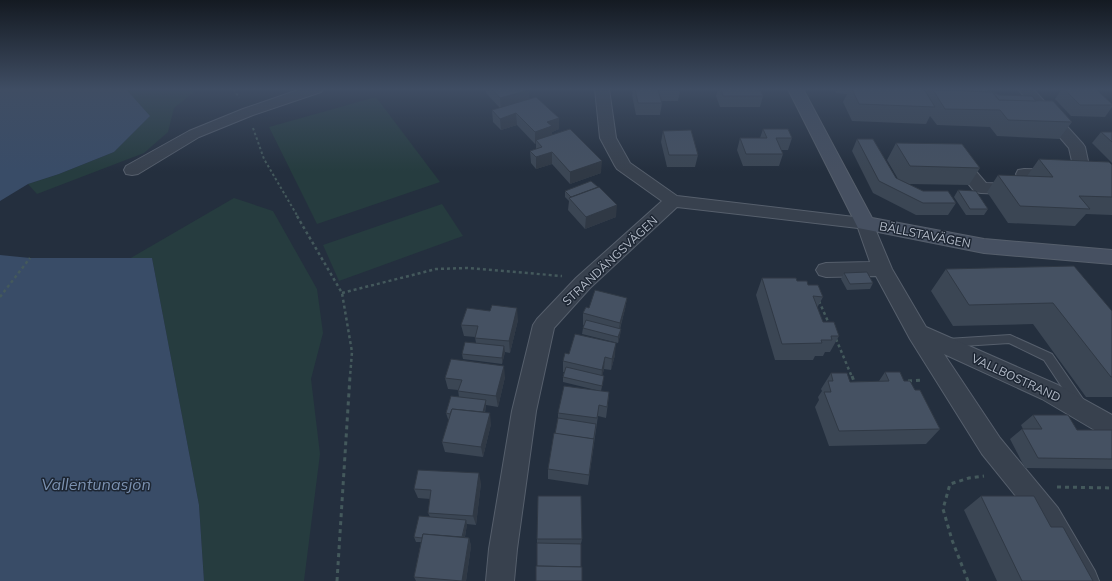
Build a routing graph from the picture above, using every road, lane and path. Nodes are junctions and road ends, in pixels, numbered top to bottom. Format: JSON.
{"nodes":[{"id":1,"x":238,"y":116,"type":"edge"},
{"id":2,"x":249,"y":116,"type":"edge"},
{"id":3,"x":605,"y":116,"type":"edge"},
{"id":4,"x":808,"y":116,"type":"edge"},
{"id":5,"x":1030,"y":116,"type":"edge"},
{"id":6,"x":1050,"y":117,"type":"joint"},
{"id":7,"x":941,"y":157,"type":"edge"},
{"id":8,"x":132,"y":170,"type":"dead end"},
{"id":9,"x":674,"y":201,"type":"junction"},
{"id":10,"x":865,"y":223,"type":"junction"},
{"id":11,"x":1112,"y":257,"type":"edge"},
{"id":12,"x":30,"y":258,"type":"dead end"},
{"id":13,"x":882,"y":269,"type":"junction"},
{"id":14,"x":826,"y":270,"type":"dead end"},
{"id":15,"x":584,"y":283,"type":"junction"},
{"id":16,"x":342,"y":293,"type":"junction"},
{"id":17,"x":0,"y":297,"type":"edge"},
{"id":18,"x":818,"y":299,"type":"edge"},
{"id":19,"x":830,"y":328,"type":"edge"},
{"id":20,"x":918,"y":333,"type":"junction"},
{"id":21,"x":834,"y":335,"type":"edge"},
{"id":22,"x":940,"y":343,"type":"junction"},
{"id":23,"x":947,"y":378,"type":"junction"},
{"id":24,"x":901,"y":381,"type":"edge"},
{"id":25,"x":863,"y":384,"type":"edge"},
{"id":26,"x":1084,"y":411,"type":"junction"},
{"id":27,"x":1112,"y":427,"type":"edge"},
{"id":28,"x":1018,"y":479,"type":"junction"},
{"id":29,"x":1112,"y":488,"type":"edge"},
{"id":30,"x":337,"y":581,"type":"edge"},
{"id":31,"x":500,"y":581,"type":"edge"},
{"id":32,"x":968,"y":581,"type":"edge"},
{"id":33,"x":1085,"y":581,"type":"edge"}],
"edges":[{"from":1,"to":8,"type":"street"},
{"from":2,"to":16,"type":"path"},
{"from":3,"to":9,"type":"street"},
{"from":4,"to":10,"type":"street","name":"BÄLLSTAVÄGEN"},
{"from":5,"to":6,"type":"street"},
{"from":6,"to":7,"type":"street"},
{"from":9,"to":10,"type":"street"},
{"from":9,"to":15,"type":"street","name":"STRANDÄNGSVÄGEN"},
{"from":10,"to":11,"type":"street","name":"BÄLLSTAVÄGEN"},
{"from":10,"to":13,"type":"street"},
{"from":12,"to":17,"type":"path"},
{"from":13,"to":14,"type":"street"},
{"from":13,"to":20,"type":"street"},
{"from":15,"to":16,"type":"path"},
{"from":15,"to":31,"type":"street","name":"STRANDÄNGSVÄGEN"},
{"from":16,"to":30,"type":"path"},
{"from":18,"to":19,"type":"path"},
{"from":20,"to":22,"type":"street","name":"VALLBOSTRAND"},
{"from":20,"to":23,"type":"street"},
{"from":21,"to":25,"type":"path"},
{"from":22,"to":26,"type":"street","name":"VALLBOSTRAND"},
{"from":22,"to":26,"type":"lane"},
{"from":23,"to":24,"type":"path"},
{"from":23,"to":28,"type":"street"},
{"from":26,"to":27,"type":"street","name":"VALLBOSTRAND"},
{"from":28,"to":29,"type":"path"},
{"from":28,"to":32,"type":"path"},
{"from":28,"to":33,"type":"street"}]}
